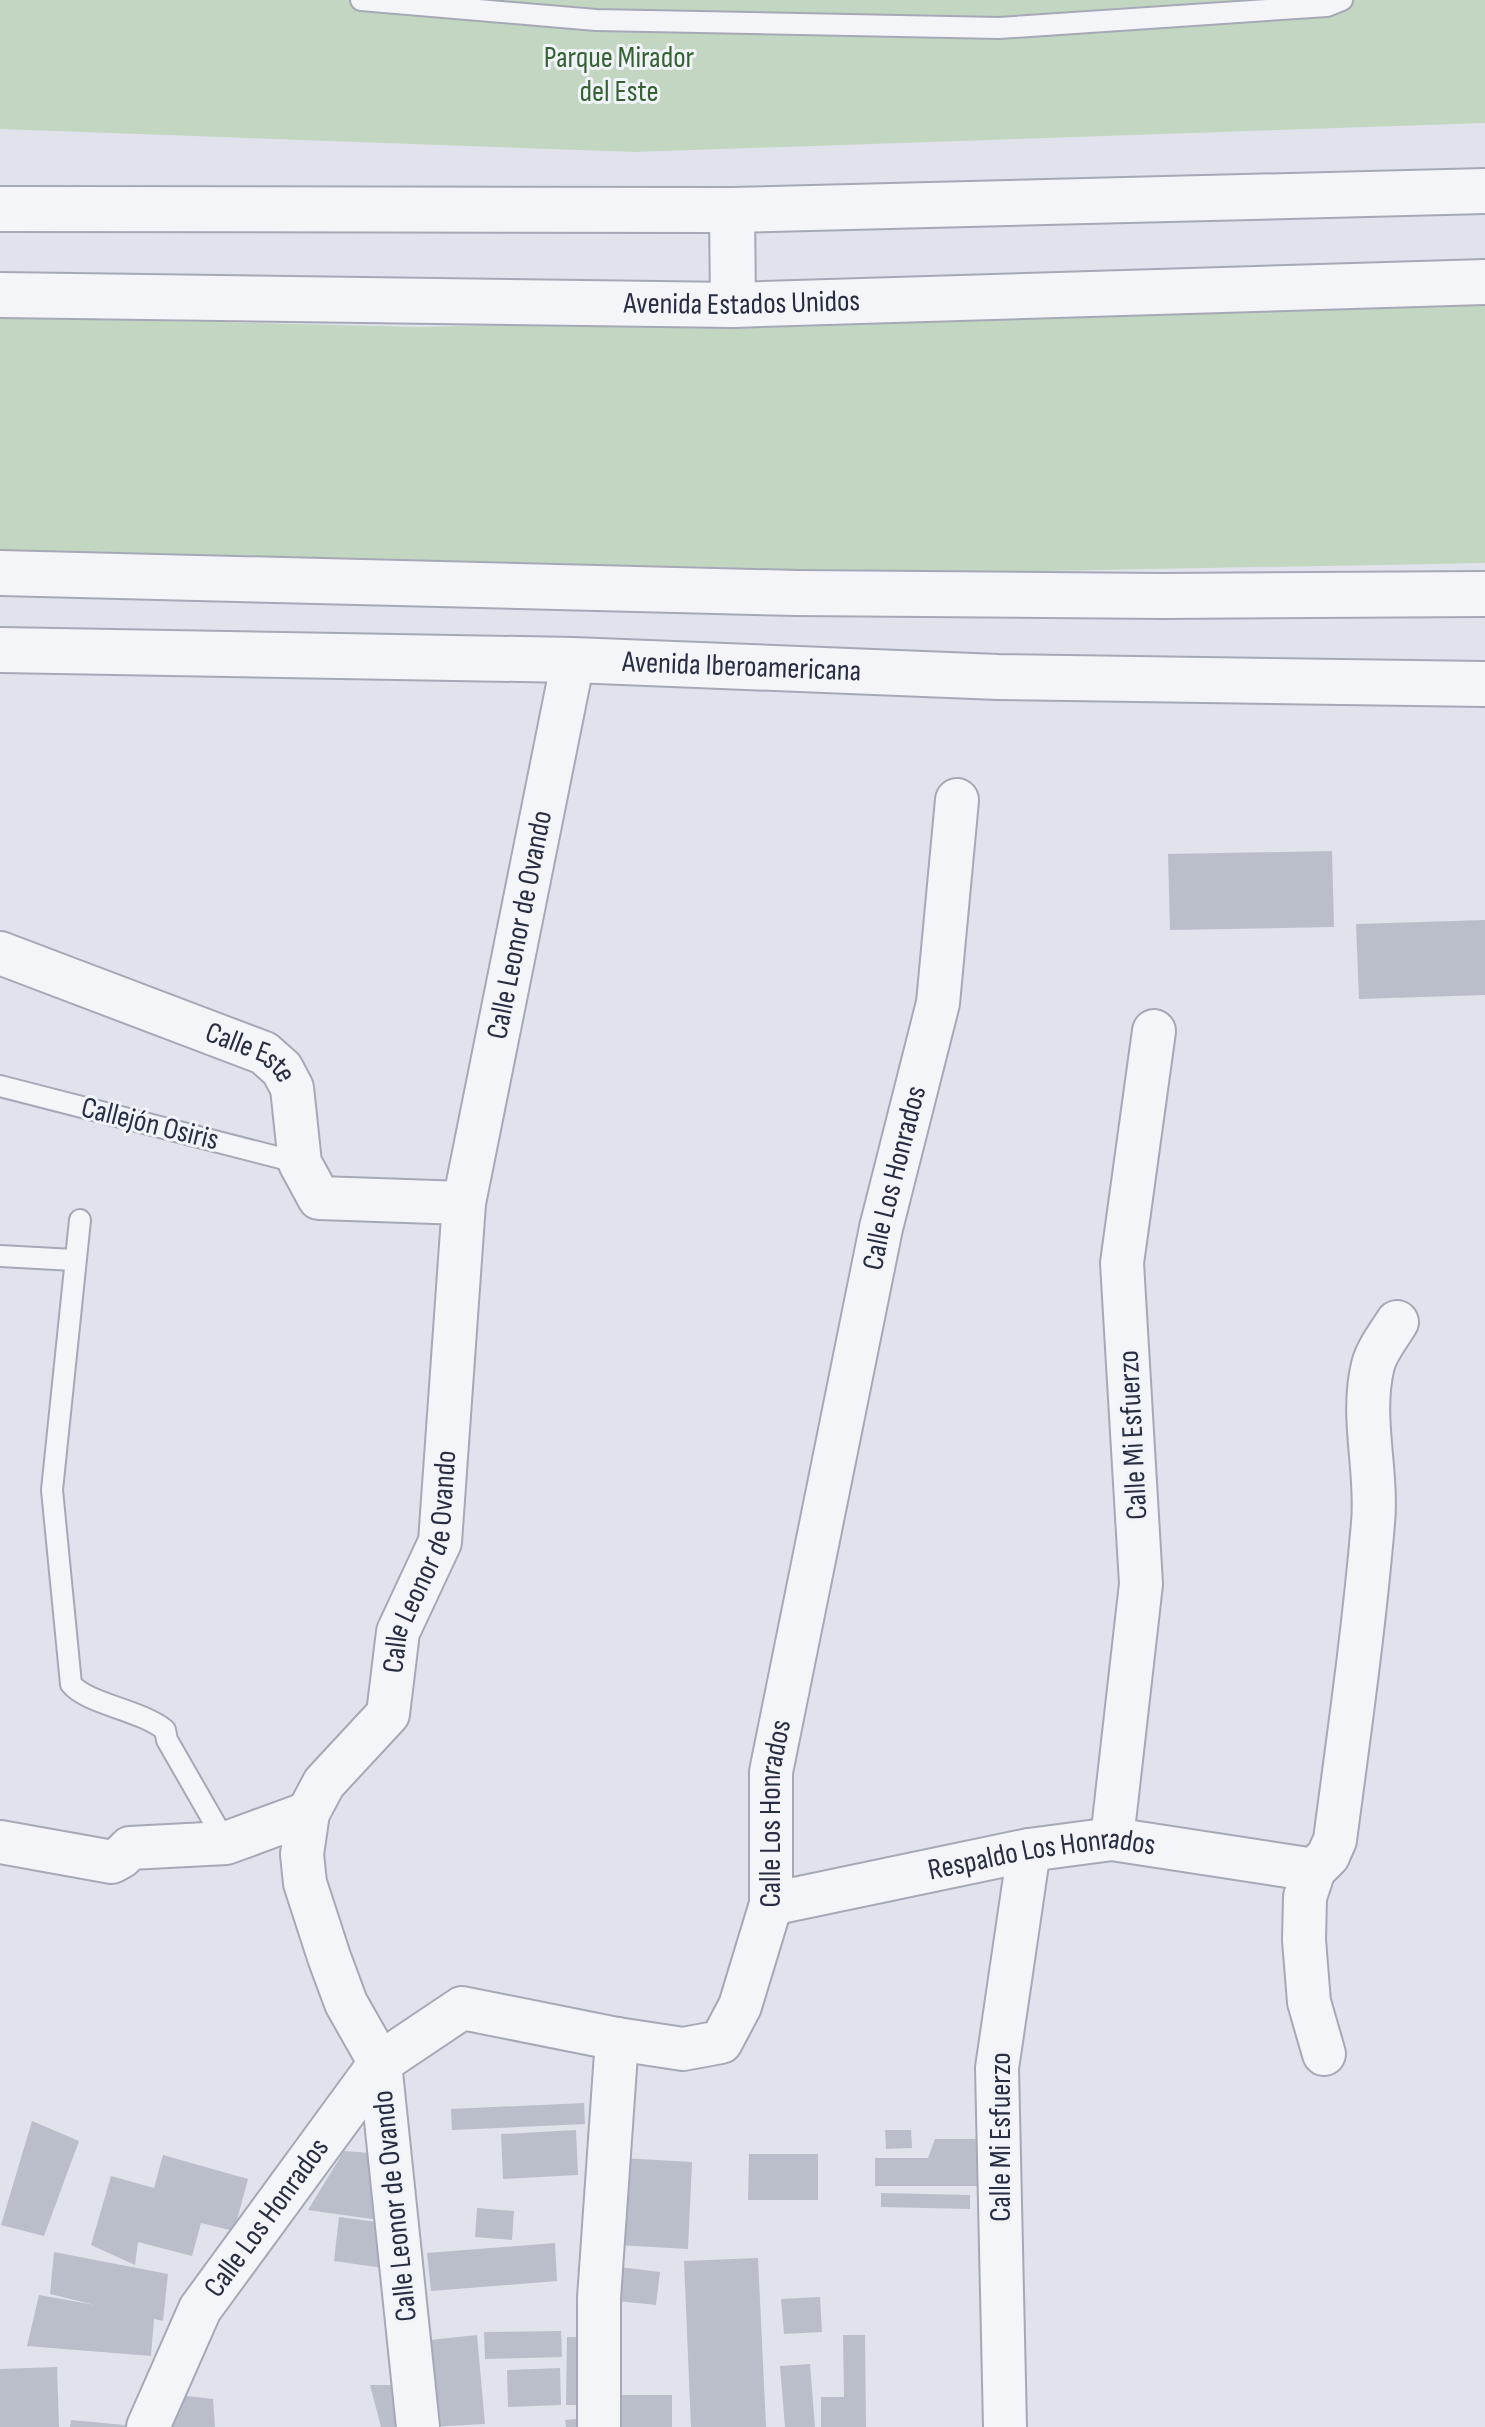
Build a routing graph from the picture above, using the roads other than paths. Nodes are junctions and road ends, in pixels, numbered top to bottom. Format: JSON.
{"nodes":[{"id":1,"x":361,"y":0,"type":"edge"},
{"id":2,"x":1342,"y":0,"type":"edge"},
{"id":3,"x":1485,"y":191,"type":"edge"},
{"id":4,"x":0,"y":209,"type":"edge"},
{"id":5,"x":732,"y":210,"type":"junction"},
{"id":6,"x":1485,"y":282,"type":"edge"},
{"id":7,"x":0,"y":295,"type":"edge"},
{"id":8,"x":733,"y":305,"type":"junction"},
{"id":9,"x":0,"y":573,"type":"edge"},
{"id":10,"x":1485,"y":594,"type":"edge"},
{"id":11,"x":0,"y":650,"type":"edge"},
{"id":12,"x":573,"y":660,"type":"junction"},
{"id":13,"x":1485,"y":684,"type":"edge"},
{"id":14,"x":957,"y":800,"type":"dead end"},
{"id":15,"x":0,"y":953,"type":"edge"},
{"id":16,"x":1154,"y":1031,"type":"dead end"},
{"id":17,"x":0,"y":1086,"type":"edge"},
{"id":18,"x":300,"y":1163,"type":"junction"},
{"id":19,"x":464,"y":1203,"type":"junction"},
{"id":20,"x":80,"y":1220,"type":"dead end"},
{"id":21,"x":0,"y":1256,"type":"edge"},
{"id":22,"x":74,"y":1260,"type":"junction"},
{"id":23,"x":1397,"y":1322,"type":"dead end"},
{"id":24,"x":308,"y":1813,"type":"junction"},
{"id":25,"x":1112,"y":1839,"type":"junction"},
{"id":26,"x":0,"y":1842,"type":"edge"},
{"id":27,"x":226,"y":1843,"type":"junction"},
{"id":28,"x":1029,"y":1850,"type":"junction"},
{"id":29,"x":1314,"y":1870,"type":"junction"},
{"id":30,"x":771,"y":1904,"type":"junction"},
{"id":31,"x":617,"y":2039,"type":"junction"},
{"id":32,"x":1324,"y":2054,"type":"dead end"},
{"id":33,"x":380,"y":2063,"type":"junction"},
{"id":34,"x":148,"y":2427,"type":"edge"},
{"id":35,"x":418,"y":2427,"type":"edge"},
{"id":36,"x":599,"y":2427,"type":"edge"},
{"id":37,"x":1005,"y":2427,"type":"edge"}],
"edges":[{"from":1,"to":2,"type":"lane"},
{"from":3,"to":5,"type":"street"},
{"from":4,"to":5,"type":"street"},
{"from":5,"to":8,"type":"street"},
{"from":6,"to":8,"type":"street","name":"Avenida Estados Unidos"},
{"from":7,"to":8,"type":"street","name":"Avenida Estados Unidos"},
{"from":9,"to":10,"type":"street"},
{"from":11,"to":12,"type":"street","name":"Avenida Iberoamericana"},
{"from":12,"to":13,"type":"street","name":"Avenida Iberoamericana"},
{"from":12,"to":19,"type":"street","name":"Calle Leonor de Ovando"},
{"from":14,"to":30,"type":"street","name":"Calle Los Honrados"},
{"from":15,"to":18,"type":"street","name":"Calle Este"},
{"from":16,"to":25,"type":"street","name":"Calle Mi Esfuerzo"},
{"from":17,"to":18,"type":"lane","name":"Callejón Osiris"},
{"from":18,"to":19,"type":"street","name":"Calle Este"},
{"from":19,"to":24,"type":"street","name":"Calle Leonor de Ovando"},
{"from":20,"to":22,"type":"lane"},
{"from":21,"to":22,"type":"lane"},
{"from":22,"to":27,"type":"lane"},
{"from":23,"to":29,"type":"street"},
{"from":24,"to":27,"type":"street"},
{"from":24,"to":33,"type":"street","name":"Calle Leonor de Ovando"},
{"from":25,"to":28,"type":"street","name":"Respaldo Los Honrados"},
{"from":25,"to":29,"type":"street","name":"Respaldo Los Honrados"},
{"from":26,"to":27,"type":"street"},
{"from":28,"to":30,"type":"street","name":"Respaldo Los Honrados"},
{"from":28,"to":37,"type":"street","name":"Calle Mi Esfuerzo"},
{"from":29,"to":32,"type":"street"},
{"from":30,"to":31,"type":"street","name":"Calle Los Honrados"},
{"from":31,"to":33,"type":"street","name":"Calle Los Honrados"},
{"from":31,"to":36,"type":"street"},
{"from":33,"to":34,"type":"street","name":"Calle Los Honrados"},
{"from":33,"to":35,"type":"street","name":"Calle Leonor de Ovando"}]}
